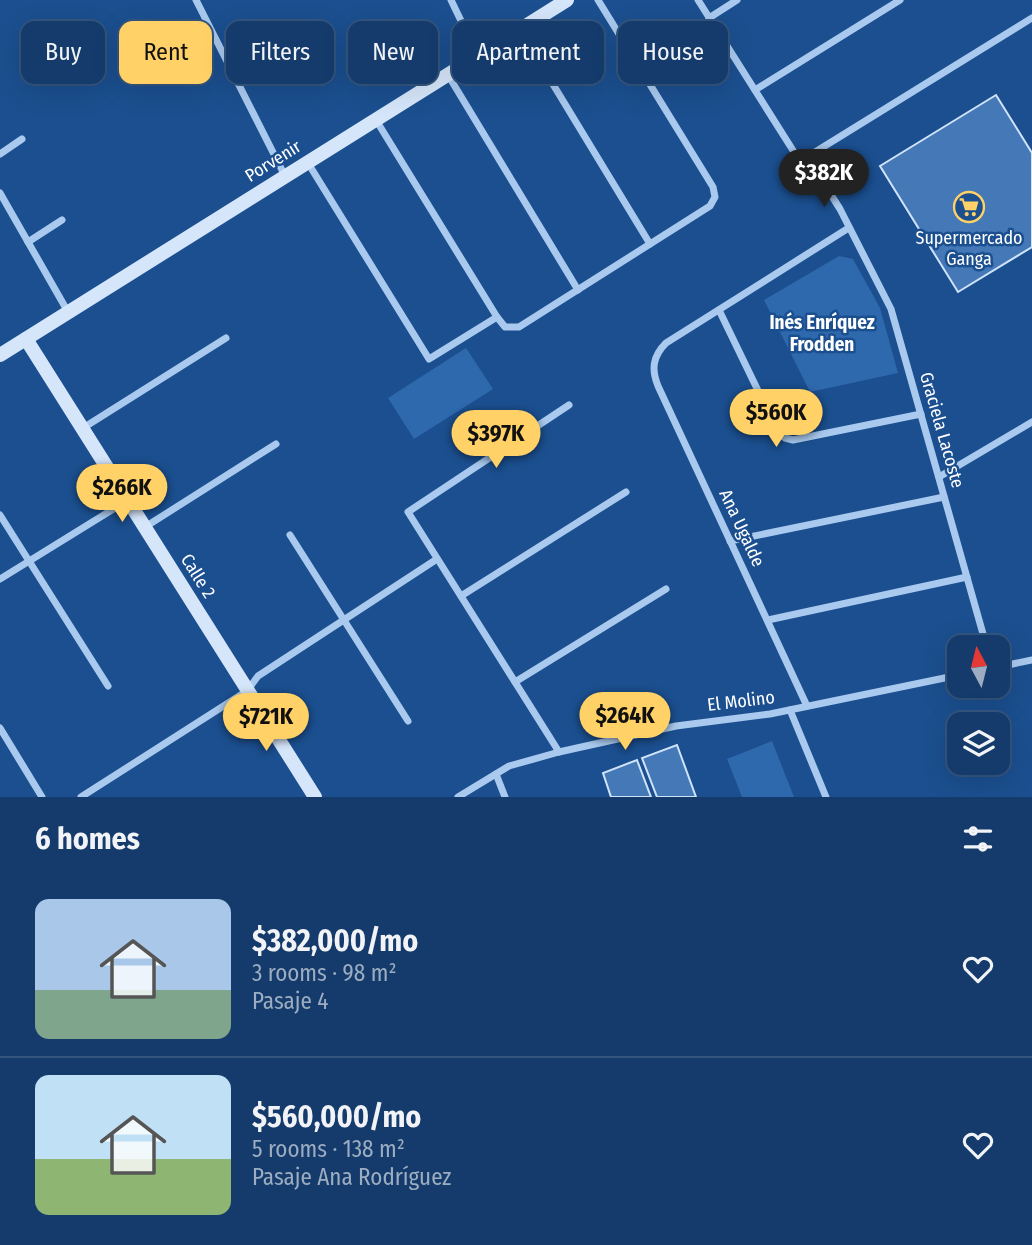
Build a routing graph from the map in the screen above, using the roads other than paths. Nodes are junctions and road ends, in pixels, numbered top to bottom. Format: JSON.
{"nodes":[{"id":1,"x":196,"y":0,"type":"edge"},
{"id":2,"x":452,"y":0,"type":"edge"},
{"id":3,"x":567,"y":0,"type":"edge"},
{"id":4,"x":598,"y":0,"type":"edge"},
{"id":5,"x":698,"y":0,"type":"edge"},
{"id":6,"x":737,"y":0,"type":"edge"},
{"id":7,"x":900,"y":0,"type":"edge"},
{"id":8,"x":709,"y":18,"type":"junction"},
{"id":9,"x":1032,"y":18,"type":"edge"},
{"id":10,"x":462,"y":21,"type":"edge"},
{"id":11,"x":533,"y":21,"type":"edge"},
{"id":12,"x":452,"y":72,"type":"edge"},
{"id":13,"x":448,"y":75,"type":"junction"},
{"id":14,"x":553,"y":84,"type":"edge"},
{"id":15,"x":755,"y":90,"type":"junction"},
{"id":16,"x":376,"y":120,"type":"junction"},
{"id":17,"x":22,"y":139,"type":"dead end"},
{"id":18,"x":0,"y":154,"type":"edge"},
{"id":19,"x":807,"y":157,"type":"junction"},
{"id":20,"x":307,"y":163,"type":"junction"},
{"id":21,"x":285,"y":177,"type":"junction"},
{"id":22,"x":0,"y":193,"type":"edge"},
{"id":23,"x":61,"y":220,"type":"dead end"},
{"id":24,"x":847,"y":229,"type":"junction"},
{"id":25,"x":28,"y":242,"type":"junction"},
{"id":26,"x":650,"y":244,"type":"junction"},
{"id":27,"x":578,"y":290,"type":"junction"},
{"id":28,"x":719,"y":310,"type":"junction"},
{"id":29,"x":68,"y":313,"type":"junction"},
{"id":30,"x":497,"y":317,"type":"junction"},
{"id":31,"x":226,"y":338,"type":"dead end"},
{"id":32,"x":26,"y":339,"type":"junction"},
{"id":33,"x":0,"y":355,"type":"edge"},
{"id":34,"x":569,"y":405,"type":"dead end"},
{"id":35,"x":921,"y":414,"type":"junction"},
{"id":36,"x":1032,"y":422,"type":"edge"},
{"id":37,"x":82,"y":428,"type":"junction"},
{"id":38,"x":276,"y":444,"type":"dead end"},
{"id":39,"x":939,"y":477,"type":"junction"},
{"id":40,"x":625,"y":492,"type":"dead end"},
{"id":41,"x":944,"y":497,"type":"junction"},
{"id":42,"x":128,"y":500,"type":"junction"},
{"id":43,"x":0,"y":515,"type":"edge"},
{"id":44,"x":145,"y":528,"type":"junction"},
{"id":45,"x":290,"y":535,"type":"dead end"},
{"id":46,"x":730,"y":541,"type":"junction"},
{"id":47,"x":438,"y":559,"type":"junction"},
{"id":48,"x":29,"y":561,"type":"junction"},
{"id":49,"x":967,"y":577,"type":"junction"},
{"id":50,"x":0,"y":579,"type":"edge"},
{"id":51,"x":666,"y":589,"type":"dead end"},
{"id":52,"x":461,"y":596,"type":"junction"},
{"id":53,"x":343,"y":620,"type":"junction"},
{"id":54,"x":768,"y":620,"type":"junction"},
{"id":55,"x":983,"y":635,"type":"edge"},
{"id":56,"x":1032,"y":660,"type":"edge"},
{"id":57,"x":1010,"y":665,"type":"edge"},
{"id":58,"x":947,"y":677,"type":"edge"},
{"id":59,"x":515,"y":682,"type":"junction"},
{"id":60,"x":108,"y":686,"type":"dead end"},
{"id":61,"x":247,"y":691,"type":"junction"},
{"id":62,"x":807,"y":706,"type":"junction"},
{"id":63,"x":790,"y":710,"type":"junction"},
{"id":64,"x":408,"y":721,"type":"dead end"},
{"id":65,"x":0,"y":727,"type":"edge"},
{"id":66,"x":559,"y":752,"type":"junction"},
{"id":67,"x":496,"y":774,"type":"junction"},
{"id":68,"x":42,"y":797,"type":"edge"},
{"id":69,"x":81,"y":797,"type":"edge"},
{"id":70,"x":315,"y":797,"type":"edge"},
{"id":71,"x":458,"y":797,"type":"edge"},
{"id":72,"x":505,"y":797,"type":"edge"},
{"id":73,"x":826,"y":797,"type":"edge"}],
"edges":[{"from":1,"to":21,"type":"street"},
{"from":2,"to":10,"type":"street"},
{"from":3,"to":11,"type":"street","name":"Porvenir"},
{"from":4,"to":26,"type":"street"},
{"from":5,"to":8,"type":"street","name":"Graciela Lacoste"},
{"from":6,"to":8,"type":"street"},
{"from":7,"to":15,"type":"street"},
{"from":8,"to":15,"type":"street","name":"Graciela Lacoste"},
{"from":9,"to":19,"type":"street"},
{"from":12,"to":13,"type":"street","name":"Porvenir"},
{"from":13,"to":16,"type":"street","name":"Porvenir"},
{"from":13,"to":27,"type":"street"},
{"from":14,"to":26,"type":"street"},
{"from":15,"to":19,"type":"street","name":"Graciela Lacoste"},
{"from":16,"to":20,"type":"street","name":"Porvenir"},
{"from":16,"to":30,"type":"street"},
{"from":17,"to":18,"type":"street"},
{"from":19,"to":24,"type":"street","name":"Graciela Lacoste"},
{"from":20,"to":21,"type":"street","name":"Porvenir"},
{"from":20,"to":30,"type":"street"},
{"from":21,"to":29,"type":"street","name":"Porvenir"},
{"from":22,"to":25,"type":"street"},
{"from":23,"to":25,"type":"street"},
{"from":24,"to":28,"type":"street"},
{"from":24,"to":35,"type":"street","name":"Graciela Lacoste"},
{"from":25,"to":29,"type":"street"},
{"from":26,"to":27,"type":"street"},
{"from":27,"to":30,"type":"street"},
{"from":28,"to":35,"type":"street"},
{"from":28,"to":46,"type":"street","name":"Ana Ugalde"},
{"from":29,"to":32,"type":"street","name":"Porvenir"},
{"from":31,"to":37,"type":"street"},
{"from":32,"to":33,"type":"street","name":"Porvenir"},
{"from":32,"to":37,"type":"street","name":"Calle 2"},
{"from":34,"to":47,"type":"street"},
{"from":35,"to":39,"type":"street","name":"Graciela Lacoste"},
{"from":36,"to":39,"type":"street"},
{"from":37,"to":42,"type":"street","name":"Calle 2"},
{"from":38,"to":44,"type":"street"},
{"from":39,"to":41,"type":"street","name":"Graciela Lacoste"},
{"from":40,"to":52,"type":"street"},
{"from":41,"to":46,"type":"street"},
{"from":41,"to":49,"type":"street","name":"Graciela Lacoste"},
{"from":42,"to":44,"type":"street","name":"Calle 2"},
{"from":42,"to":48,"type":"street"},
{"from":43,"to":48,"type":"street"},
{"from":44,"to":61,"type":"street","name":"Calle 2"},
{"from":45,"to":53,"type":"street"},
{"from":46,"to":54,"type":"street","name":"Ana Ugalde"},
{"from":47,"to":52,"type":"street"},
{"from":47,"to":53,"type":"street"},
{"from":48,"to":50,"type":"street"},
{"from":48,"to":60,"type":"street"},
{"from":49,"to":54,"type":"street"},
{"from":49,"to":55,"type":"street","name":"Graciela Lacoste"},
{"from":51,"to":59,"type":"street"},
{"from":52,"to":59,"type":"street"},
{"from":53,"to":61,"type":"street"},
{"from":53,"to":64,"type":"street"},
{"from":54,"to":62,"type":"street","name":"Ana Ugalde"},
{"from":56,"to":57,"type":"street"},
{"from":58,"to":62,"type":"street","name":"El Molino"},
{"from":59,"to":66,"type":"street"},
{"from":61,"to":69,"type":"street"},
{"from":61,"to":70,"type":"street","name":"Calle 2"},
{"from":62,"to":63,"type":"street","name":"El Molino"},
{"from":63,"to":66,"type":"street","name":"El Molino"},
{"from":63,"to":73,"type":"street"},
{"from":65,"to":68,"type":"street"},
{"from":66,"to":67,"type":"street","name":"El Molino"},
{"from":67,"to":71,"type":"street","name":"El Molino"},
{"from":67,"to":72,"type":"street"}]}
